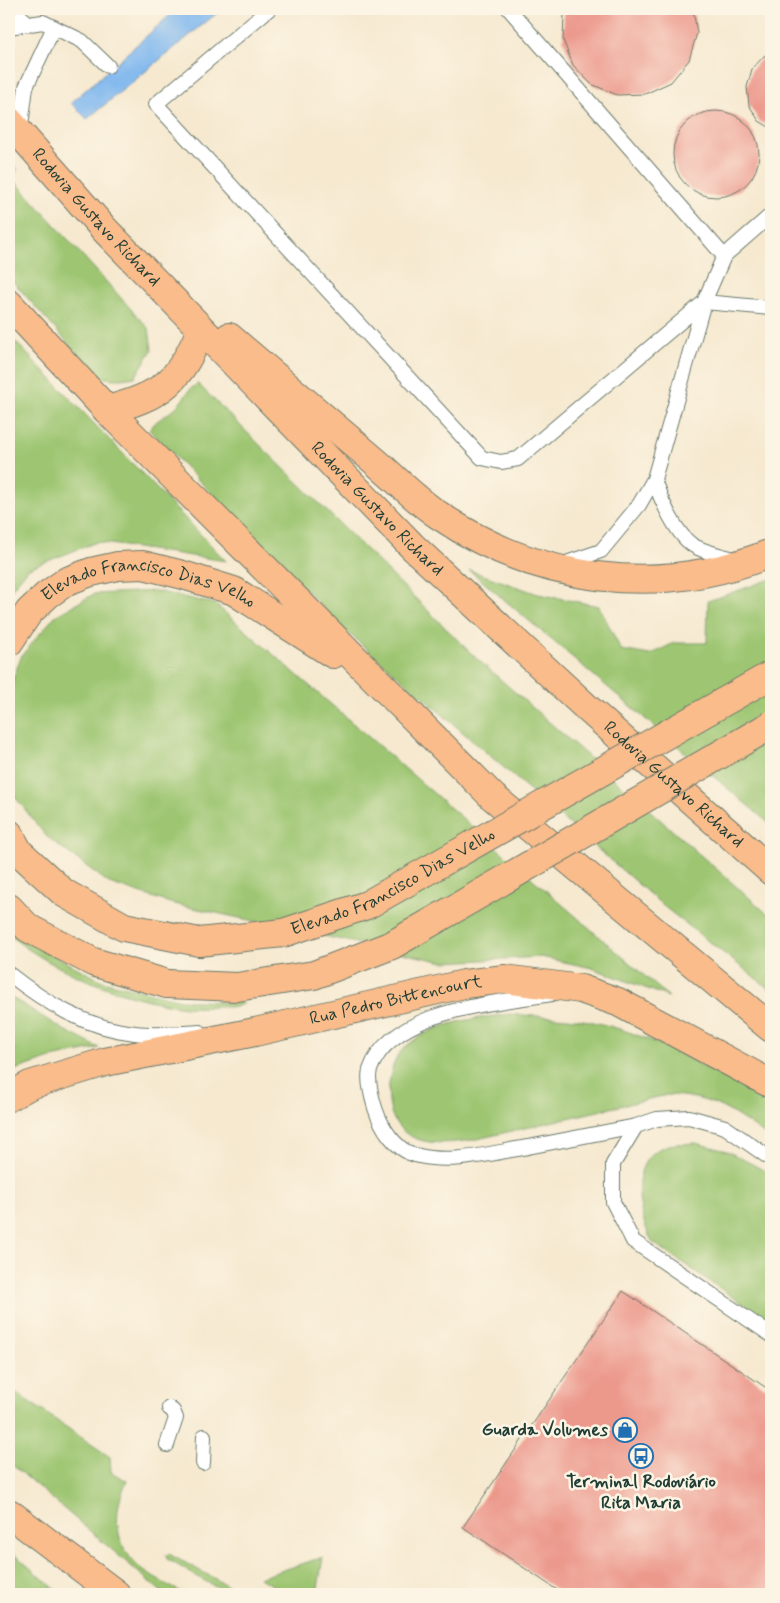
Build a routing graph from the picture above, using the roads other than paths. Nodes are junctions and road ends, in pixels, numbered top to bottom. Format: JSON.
{"nodes":[{"id":1,"x":12,"y":9,"type":"edge"},
{"id":2,"x":269,"y":9,"type":"edge"},
{"id":3,"x":509,"y":9,"type":"edge"},
{"id":4,"x":28,"y":24,"type":"junction"},
{"id":5,"x":9,"y":27,"type":"edge"},
{"id":6,"x":54,"y":27,"type":"junction"},
{"id":7,"x":108,"y":66,"type":"dead end"},
{"id":8,"x":14,"y":127,"type":"edge"},
{"id":9,"x":771,"y":215,"type":"edge"},
{"id":10,"x":105,"y":230,"type":"junction"},
{"id":11,"x":724,"y":256,"type":"junction"},
{"id":12,"x":704,"y":302,"type":"junction"},
{"id":13,"x":9,"y":304,"type":"edge"},
{"id":14,"x":771,"y":308,"type":"edge"},
{"id":15,"x":201,"y":330,"type":"junction"},
{"id":16,"x":107,"y":410,"type":"junction"},
{"id":17,"x":654,"y":479,"type":"junction"},
{"id":18,"x":759,"y":558,"type":"edge"},
{"id":19,"x":550,"y":568,"type":"junction"},
{"id":20,"x":9,"y":642,"type":"edge"},
{"id":21,"x":771,"y":675,"type":"edge"},
{"id":22,"x":377,"y":682,"type":"junction"},
{"id":23,"x":771,"y":725,"type":"edge"},
{"id":24,"x":9,"y":834,"type":"edge"},
{"id":25,"x":771,"y":871,"type":"edge"},
{"id":26,"x":9,"y":908,"type":"edge"},
{"id":27,"x":9,"y":974,"type":"edge"},
{"id":28,"x":581,"y":989,"type":"junction"},
{"id":29,"x":771,"y":1028,"type":"edge"},
{"id":30,"x":255,"y":1032,"type":"junction"},
{"id":31,"x":771,"y":1084,"type":"edge"},
{"id":32,"x":9,"y":1097,"type":"edge"},
{"id":33,"x":636,"y":1126,"type":"junction"},
{"id":34,"x":771,"y":1159,"type":"edge"},
{"id":35,"x":771,"y":1335,"type":"edge"},
{"id":36,"x":169,"y":1408,"type":"dead end"},
{"id":37,"x":204,"y":1436,"type":"dead end"},
{"id":38,"x":166,"y":1444,"type":"dead end"},
{"id":39,"x":203,"y":1463,"type":"dead end"},
{"id":40,"x":9,"y":1496,"type":"edge"},
{"id":41,"x":9,"y":1513,"type":"edge"},
{"id":42,"x":57,"y":1550,"type":"junction"},
{"id":43,"x":116,"y":1594,"type":"edge"}],
"edges":[{"from":1,"to":4,"type":"lane"},
{"from":2,"to":12,"type":"lane"},
{"from":3,"to":11,"type":"lane"},
{"from":4,"to":5,"type":"lane"},
{"from":4,"to":6,"type":"lane"},
{"from":6,"to":7,"type":"lane"},
{"from":6,"to":8,"type":"lane"},
{"from":8,"to":10,"type":"main road","name":"Rodovia Gustavo Richard"},
{"from":9,"to":11,"type":"lane"},
{"from":10,"to":15,"type":"main road","name":"Rodovia Gustavo Richard"},
{"from":10,"to":19,"type":"main road"},
{"from":11,"to":12,"type":"lane"},
{"from":12,"to":14,"type":"lane"},
{"from":12,"to":17,"type":"lane"},
{"from":13,"to":16,"type":"main road"},
{"from":15,"to":16,"type":"main road"},
{"from":15,"to":25,"type":"main road","name":"Rodovia Gustavo Richard"},
{"from":16,"to":22,"type":"main road"},
{"from":17,"to":18,"type":"lane"},
{"from":17,"to":19,"type":"lane"},
{"from":18,"to":19,"type":"main road"},
{"from":20,"to":22,"type":"main road","name":"Elevado Francisco Dias Velho"},
{"from":21,"to":24,"type":"main road","name":"Elevado Francisco Dias Velho","bridge":true},
{"from":22,"to":29,"type":"main road"},
{"from":23,"to":26,"type":"main road","bridge":true},
{"from":27,"to":30,"type":"lane"},
{"from":28,"to":30,"type":"main road","name":"Rua Pedro Bittencourt"},
{"from":28,"to":31,"type":"main road","name":"Rua Pedro Bittencourt"},
{"from":28,"to":33,"type":"lane"},
{"from":30,"to":32,"type":"main road","name":"Rua Pedro Bittencourt"},
{"from":33,"to":34,"type":"lane"},
{"from":33,"to":35,"type":"lane"},
{"from":36,"to":38,"type":"lane"},
{"from":37,"to":39,"type":"lane"},
{"from":40,"to":42,"type":"main road"},
{"from":41,"to":42,"type":"main road"},
{"from":42,"to":43,"type":"main road"}]}
